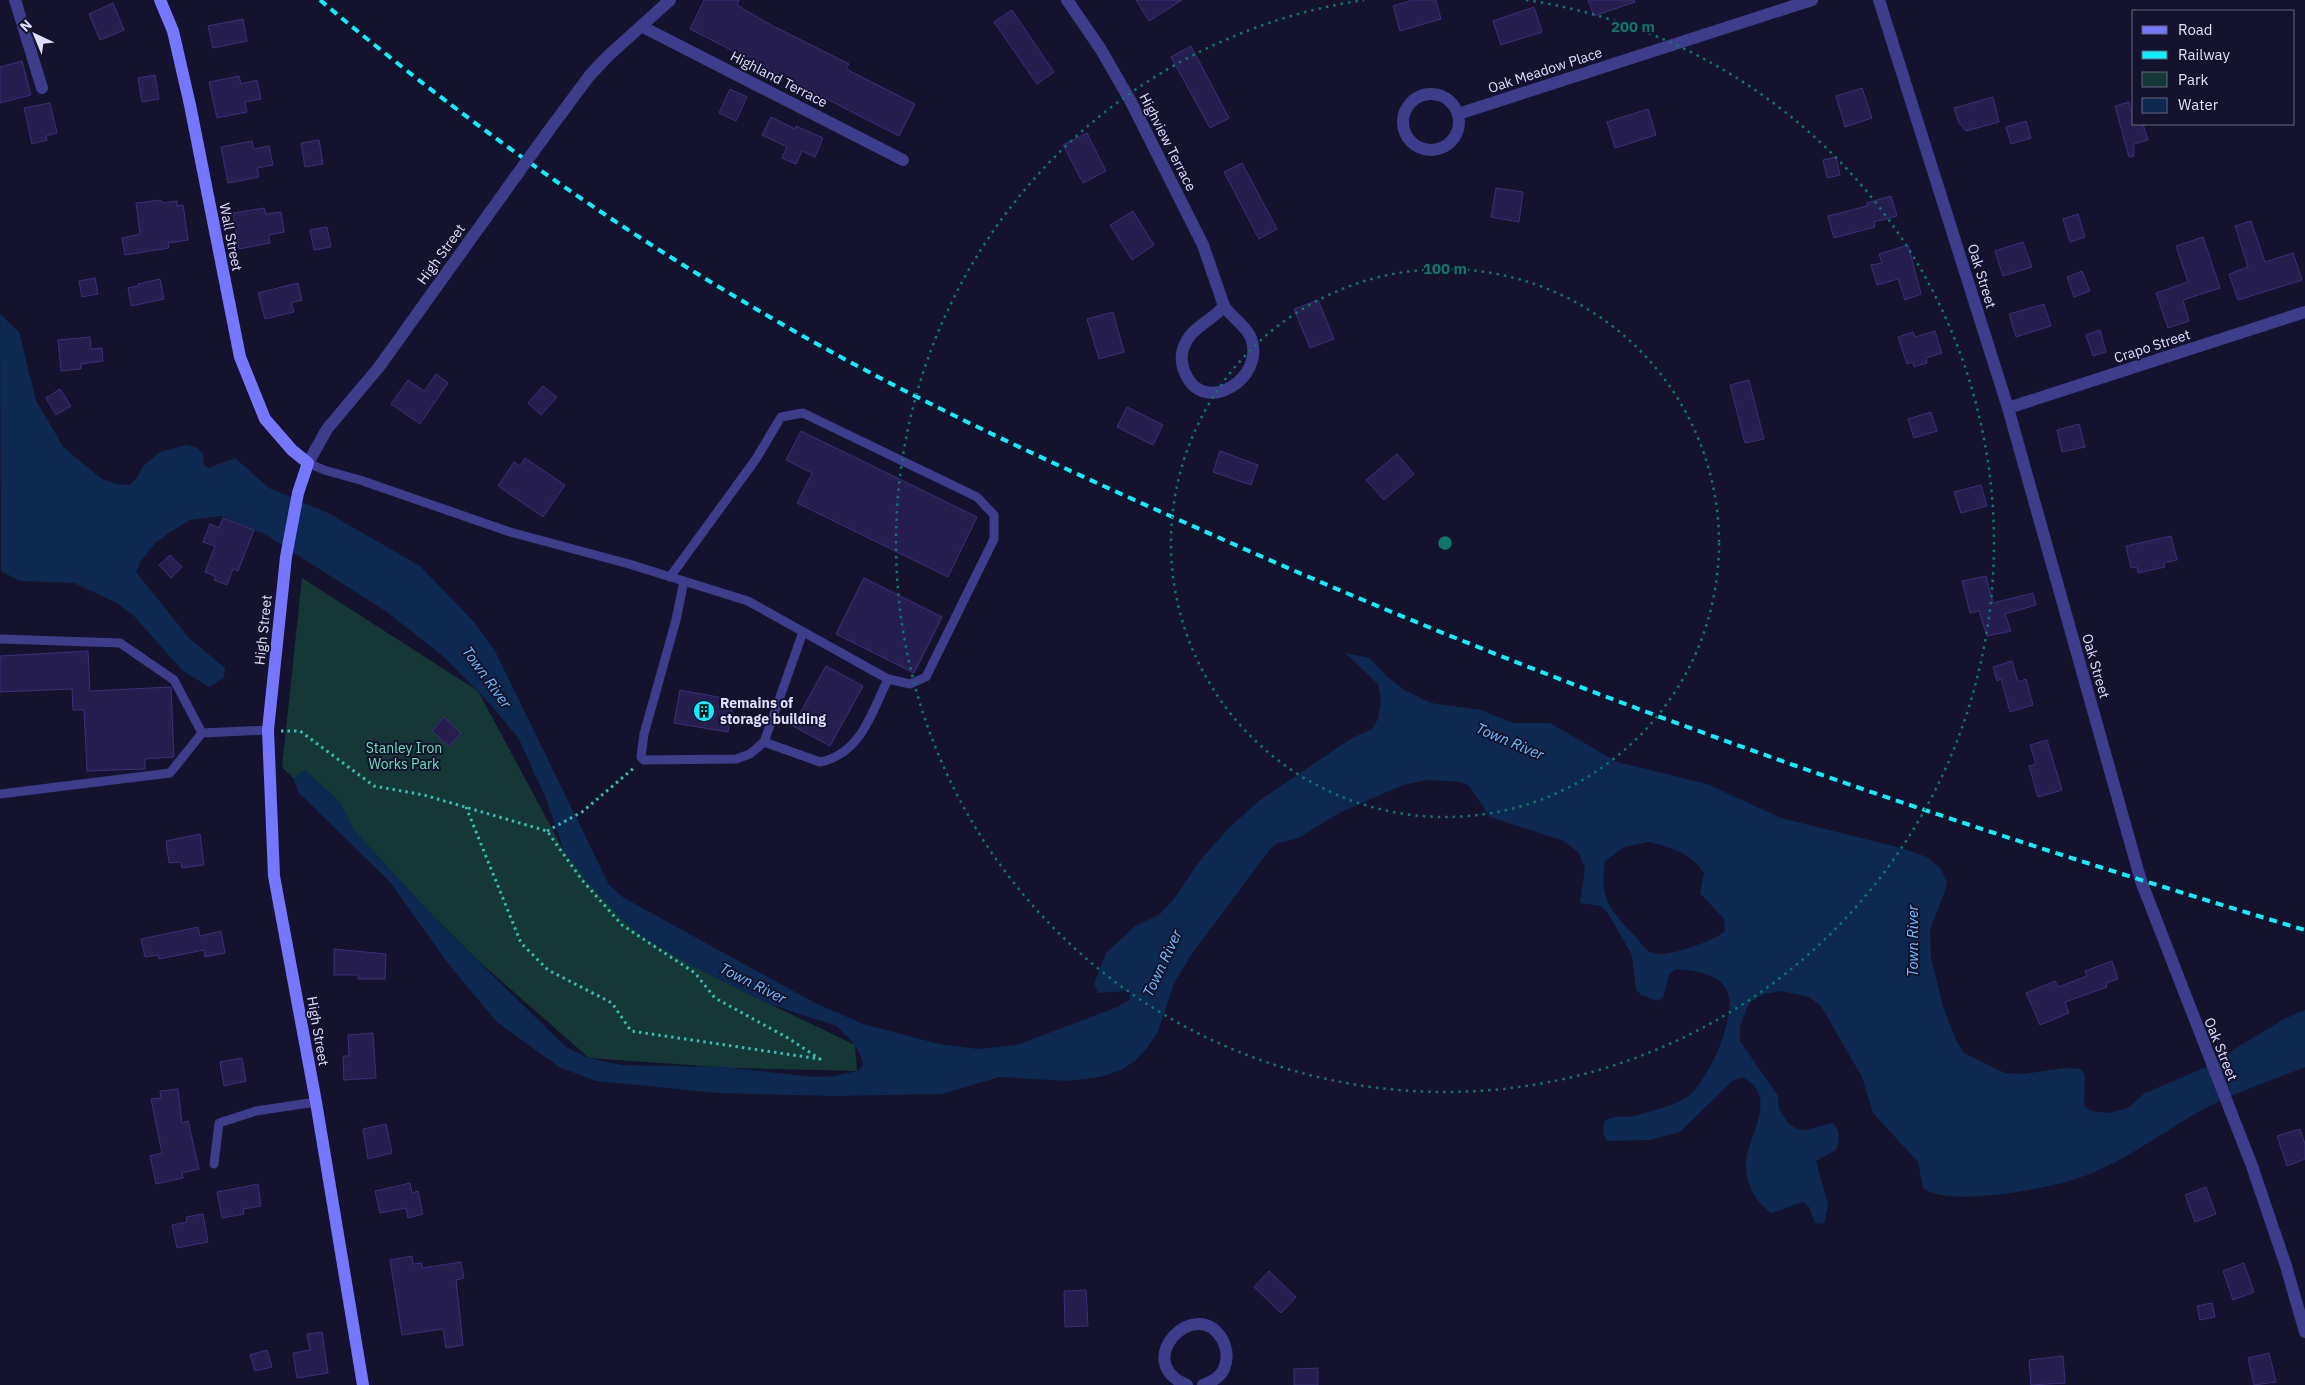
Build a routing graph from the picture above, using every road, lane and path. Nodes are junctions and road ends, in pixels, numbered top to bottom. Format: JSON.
{"nodes":[{"id":1,"x":15,"y":0,"type":"edge"},
{"id":2,"x":160,"y":0,"type":"edge"},
{"id":3,"x":670,"y":0,"type":"edge"},
{"id":4,"x":1067,"y":0,"type":"edge"},
{"id":5,"x":1812,"y":0,"type":"edge"},
{"id":6,"x":1879,"y":0,"type":"edge"},
{"id":7,"x":641,"y":26,"type":"junction"},
{"id":8,"x":42,"y":88,"type":"dead end"},
{"id":9,"x":1458,"y":114,"type":"junction"},
{"id":10,"x":903,"y":160,"type":"dead end"},
{"id":11,"x":1224,"y":306,"type":"junction"},
{"id":12,"x":2305,"y":312,"type":"edge"},
{"id":13,"x":2008,"y":408,"type":"junction"},
{"id":14,"x":308,"y":463,"type":"junction"},
{"id":15,"x":670,"y":577,"type":"junction"},
{"id":16,"x":684,"y":581,"type":"junction"},
{"id":17,"x":803,"y":632,"type":"junction"},
{"id":18,"x":0,"y":638,"type":"edge"},
{"id":19,"x":888,"y":679,"type":"junction"},
{"id":20,"x":268,"y":730,"type":"junction"},
{"id":21,"x":202,"y":733,"type":"junction"},
{"id":22,"x":764,"y":742,"type":"junction"},
{"id":23,"x":644,"y":760,"type":"junction"},
{"id":24,"x":0,"y":794,"type":"edge"},
{"id":25,"x":466,"y":807,"type":"junction"},
{"id":26,"x":547,"y":831,"type":"junction"},
{"id":27,"x":316,"y":1102,"type":"junction"},
{"id":28,"x":214,"y":1164,"type":"dead end"},
{"id":29,"x":2305,"y":1332,"type":"edge"},
{"id":30,"x":1180,"y":1384,"type":"edge"},
{"id":31,"x":363,"y":1385,"type":"edge"},
{"id":32,"x":1203,"y":1385,"type":"edge"}],
"edges":[{"from":1,"to":8,"type":"street"},
{"from":2,"to":14,"type":"main road","name":"Wall Street"},
{"from":3,"to":7,"type":"street","name":"High Street"},
{"from":4,"to":11,"type":"street","name":"Highview Terrace"},
{"from":5,"to":9,"type":"street","name":"Oak Meadow Place"},
{"from":6,"to":13,"type":"street","name":"Oak Street"},
{"from":7,"to":10,"type":"street","name":"Highland Terrace"},
{"from":7,"to":14,"type":"street","name":"High Street","bridge":true},
{"from":9,"to":9,"type":"street"},
{"from":11,"to":11,"type":"street","name":"Highview Terrace"},
{"from":12,"to":13,"type":"street","name":"Crapo Street"},
{"from":13,"to":29,"type":"street","name":"Oak Street"},
{"from":14,"to":15,"type":"lane"},
{"from":14,"to":20,"type":"main road","name":"High Street"},
{"from":15,"to":16,"type":"lane"},
{"from":15,"to":19,"type":"lane"},
{"from":16,"to":17,"type":"lane"},
{"from":16,"to":23,"type":"lane"},
{"from":17,"to":19,"type":"lane"},
{"from":17,"to":22,"type":"lane"},
{"from":18,"to":21,"type":"lane"},
{"from":19,"to":22,"type":"lane"},
{"from":20,"to":21,"type":"lane"},
{"from":20,"to":25,"type":"path"},
{"from":20,"to":27,"type":"main road","name":"High Street"},
{"from":21,"to":24,"type":"lane"},
{"from":22,"to":23,"type":"lane"},
{"from":23,"to":26,"type":"path"},
{"from":25,"to":26,"type":"path"},
{"from":25,"to":26,"type":"path"},
{"from":27,"to":28,"type":"lane"},
{"from":27,"to":31,"type":"main road","name":"High Street"},
{"from":30,"to":32,"type":"street"}]}
